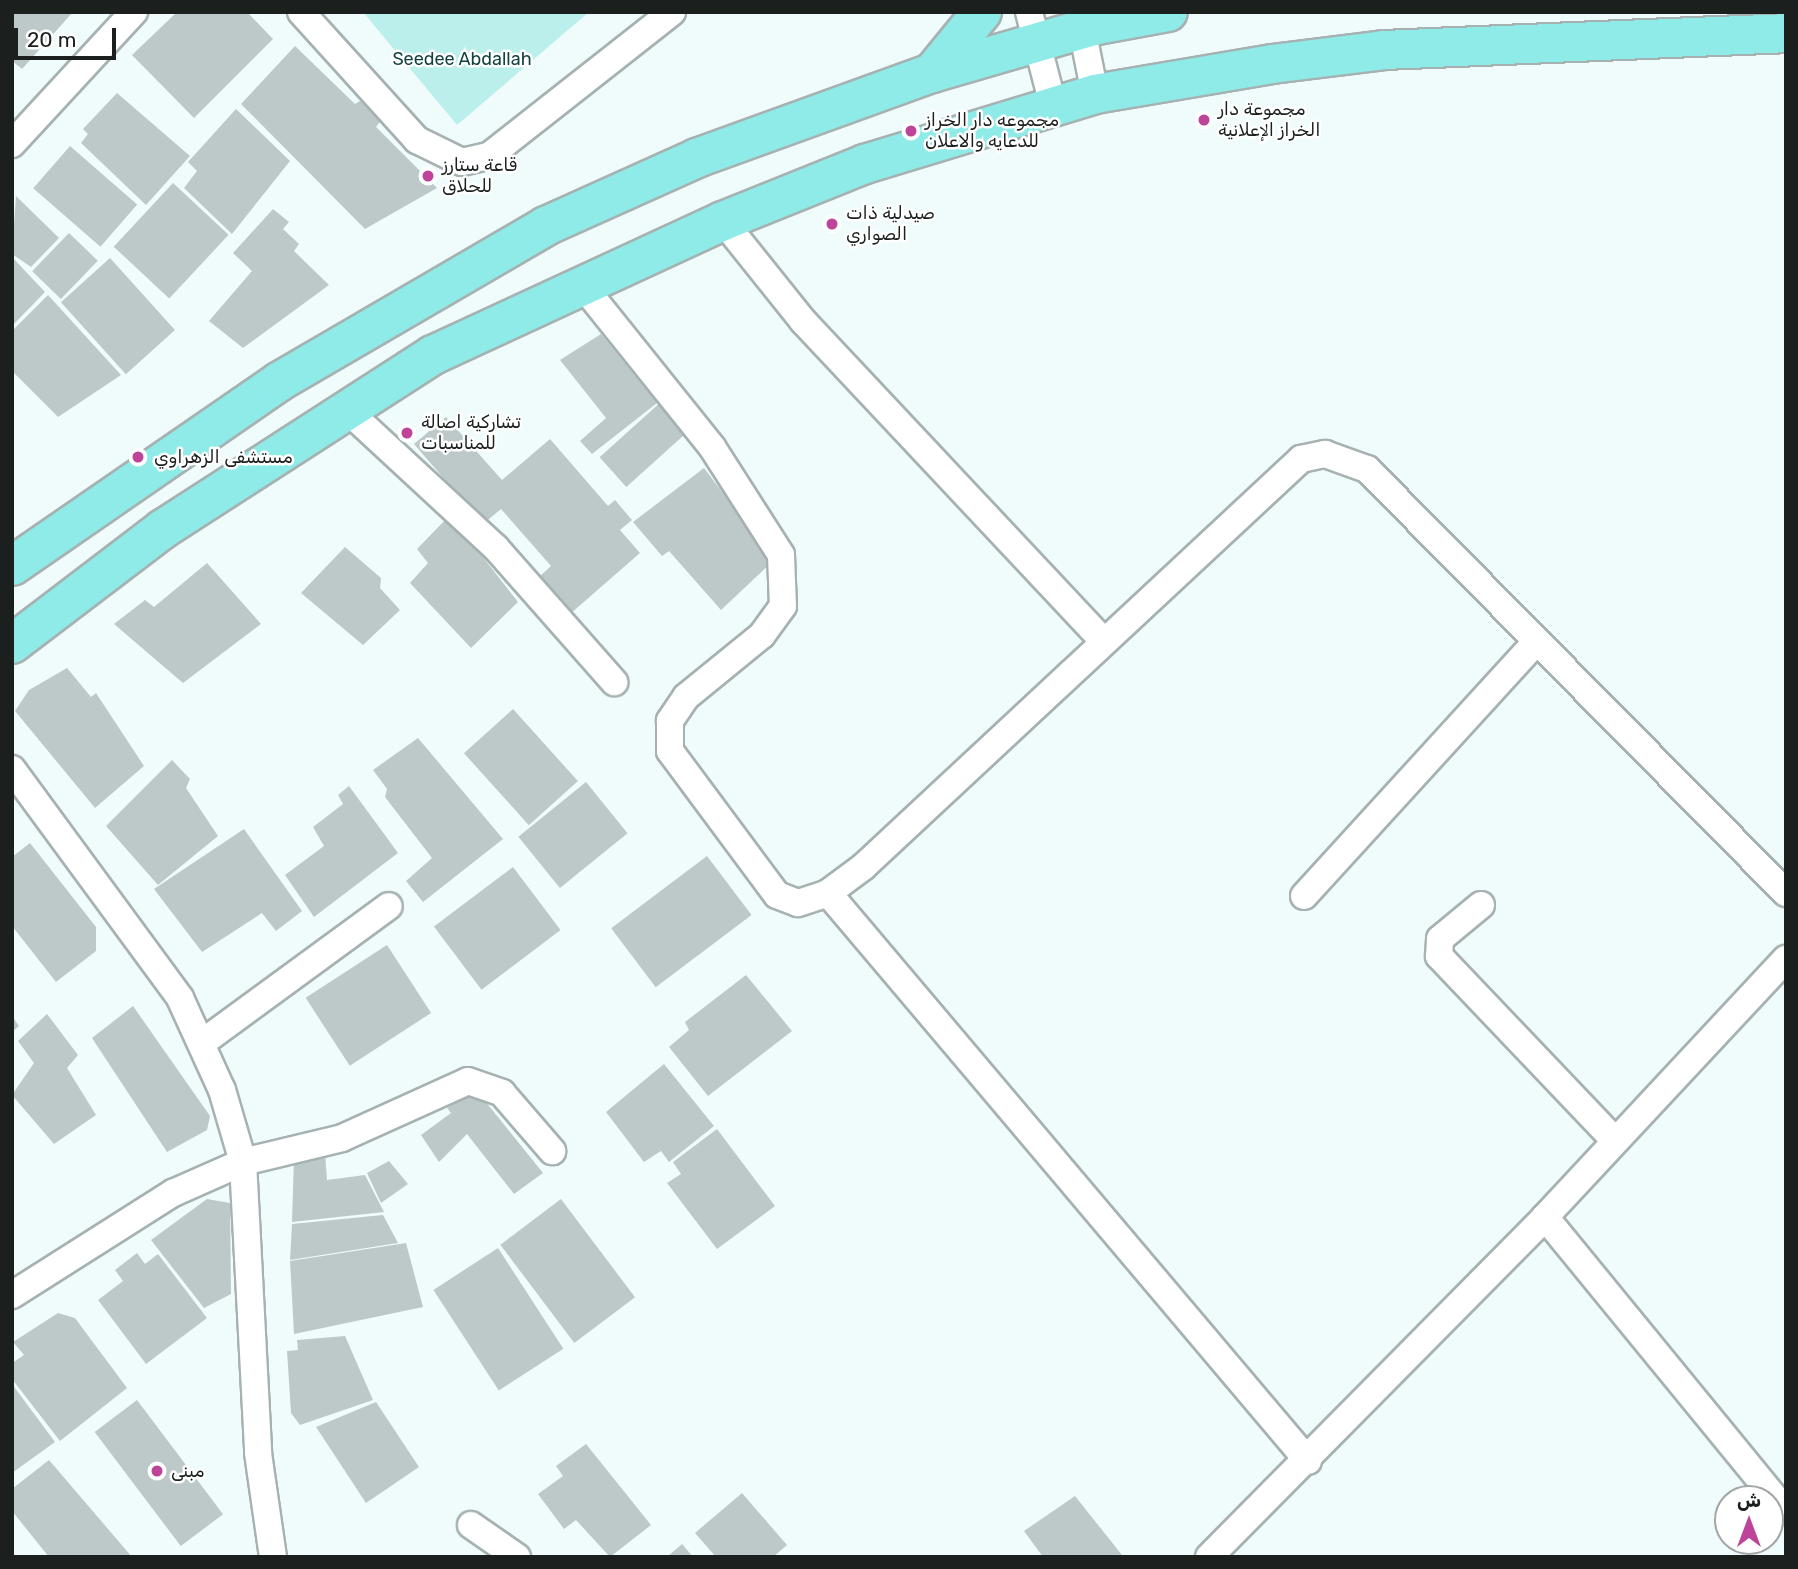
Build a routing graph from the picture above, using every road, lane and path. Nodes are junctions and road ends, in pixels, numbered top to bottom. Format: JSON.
{"nodes":[{"id":1,"x":134,"y":12,"type":"edge"},
{"id":2,"x":301,"y":12,"type":"edge"},
{"id":3,"x":672,"y":12,"type":"edge"},
{"id":4,"x":982,"y":12,"type":"edge"},
{"id":5,"x":1168,"y":12,"type":"edge"},
{"id":6,"x":1081,"y":21,"type":"edge"},
{"id":7,"x":1034,"y":27,"type":"edge"},
{"id":8,"x":1786,"y":33,"type":"edge"},
{"id":9,"x":932,"y":73,"type":"junction"},
{"id":10,"x":1095,"y":94,"type":"junction"},
{"id":11,"x":1053,"y":105,"type":"junction"},
{"id":12,"x":12,"y":144,"type":"edge"},
{"id":13,"x":723,"y":221,"type":"junction"},
{"id":14,"x":583,"y":286,"type":"junction"},
{"id":15,"x":347,"y":410,"type":"junction"},
{"id":16,"x":12,"y":566,"type":"edge"},
{"id":17,"x":1102,"y":639,"type":"junction"},
{"id":18,"x":1537,"y":641,"type":"junction"},
{"id":19,"x":12,"y":643,"type":"edge"},
{"id":20,"x":614,"y":682,"type":"dead end"},
{"id":21,"x":12,"y":769,"type":"edge"},
{"id":22,"x":828,"y":893,"type":"junction"},
{"id":23,"x":1786,"y":893,"type":"edge"},
{"id":24,"x":1304,"y":896,"type":"dead end"},
{"id":25,"x":1481,"y":905,"type":"dead end"},
{"id":26,"x":389,"y":906,"type":"dead end"},
{"id":27,"x":1786,"y":959,"type":"edge"},
{"id":28,"x":203,"y":1042,"type":"junction"},
{"id":29,"x":1615,"y":1141,"type":"junction"},
{"id":30,"x":552,"y":1151,"type":"dead end"},
{"id":31,"x":243,"y":1162,"type":"junction"},
{"id":32,"x":1545,"y":1217,"type":"junction"},
{"id":33,"x":12,"y":1295,"type":"edge"},
{"id":34,"x":1308,"y":1461,"type":"junction"},
{"id":35,"x":1786,"y":1510,"type":"edge"},
{"id":36,"x":471,"y":1525,"type":"dead end"},
{"id":37,"x":269,"y":1554,"type":"edge"},
{"id":38,"x":517,"y":1557,"type":"edge"},
{"id":39,"x":1209,"y":1557,"type":"edge"}],
"edges":[{"from":1,"to":12,"type":"street"},
{"from":2,"to":3,"type":"street"},
{"from":4,"to":9,"type":"main road"},
{"from":5,"to":6,"type":"main road"},
{"from":6,"to":7,"type":"main road"},
{"from":6,"to":10,"type":"street"},
{"from":7,"to":9,"type":"main road"},
{"from":7,"to":11,"type":"street"},
{"from":8,"to":10,"type":"main road"},
{"from":9,"to":16,"type":"main road"},
{"from":10,"to":11,"type":"main road"},
{"from":11,"to":13,"type":"main road"},
{"from":13,"to":14,"type":"main road"},
{"from":13,"to":17,"type":"street"},
{"from":14,"to":15,"type":"main road"},
{"from":14,"to":22,"type":"street"},
{"from":15,"to":19,"type":"main road"},
{"from":15,"to":20,"type":"street"},
{"from":17,"to":18,"type":"street"},
{"from":17,"to":22,"type":"street"},
{"from":18,"to":23,"type":"street"},
{"from":18,"to":24,"type":"street"},
{"from":21,"to":28,"type":"street"},
{"from":22,"to":34,"type":"street"},
{"from":25,"to":29,"type":"street"},
{"from":26,"to":28,"type":"street"},
{"from":27,"to":29,"type":"street"},
{"from":28,"to":31,"type":"street"},
{"from":29,"to":32,"type":"street"},
{"from":30,"to":31,"type":"street"},
{"from":31,"to":33,"type":"street"},
{"from":31,"to":37,"type":"street"},
{"from":32,"to":34,"type":"street"},
{"from":32,"to":35,"type":"street"},
{"from":34,"to":39,"type":"street"},
{"from":36,"to":38,"type":"street"}]}
